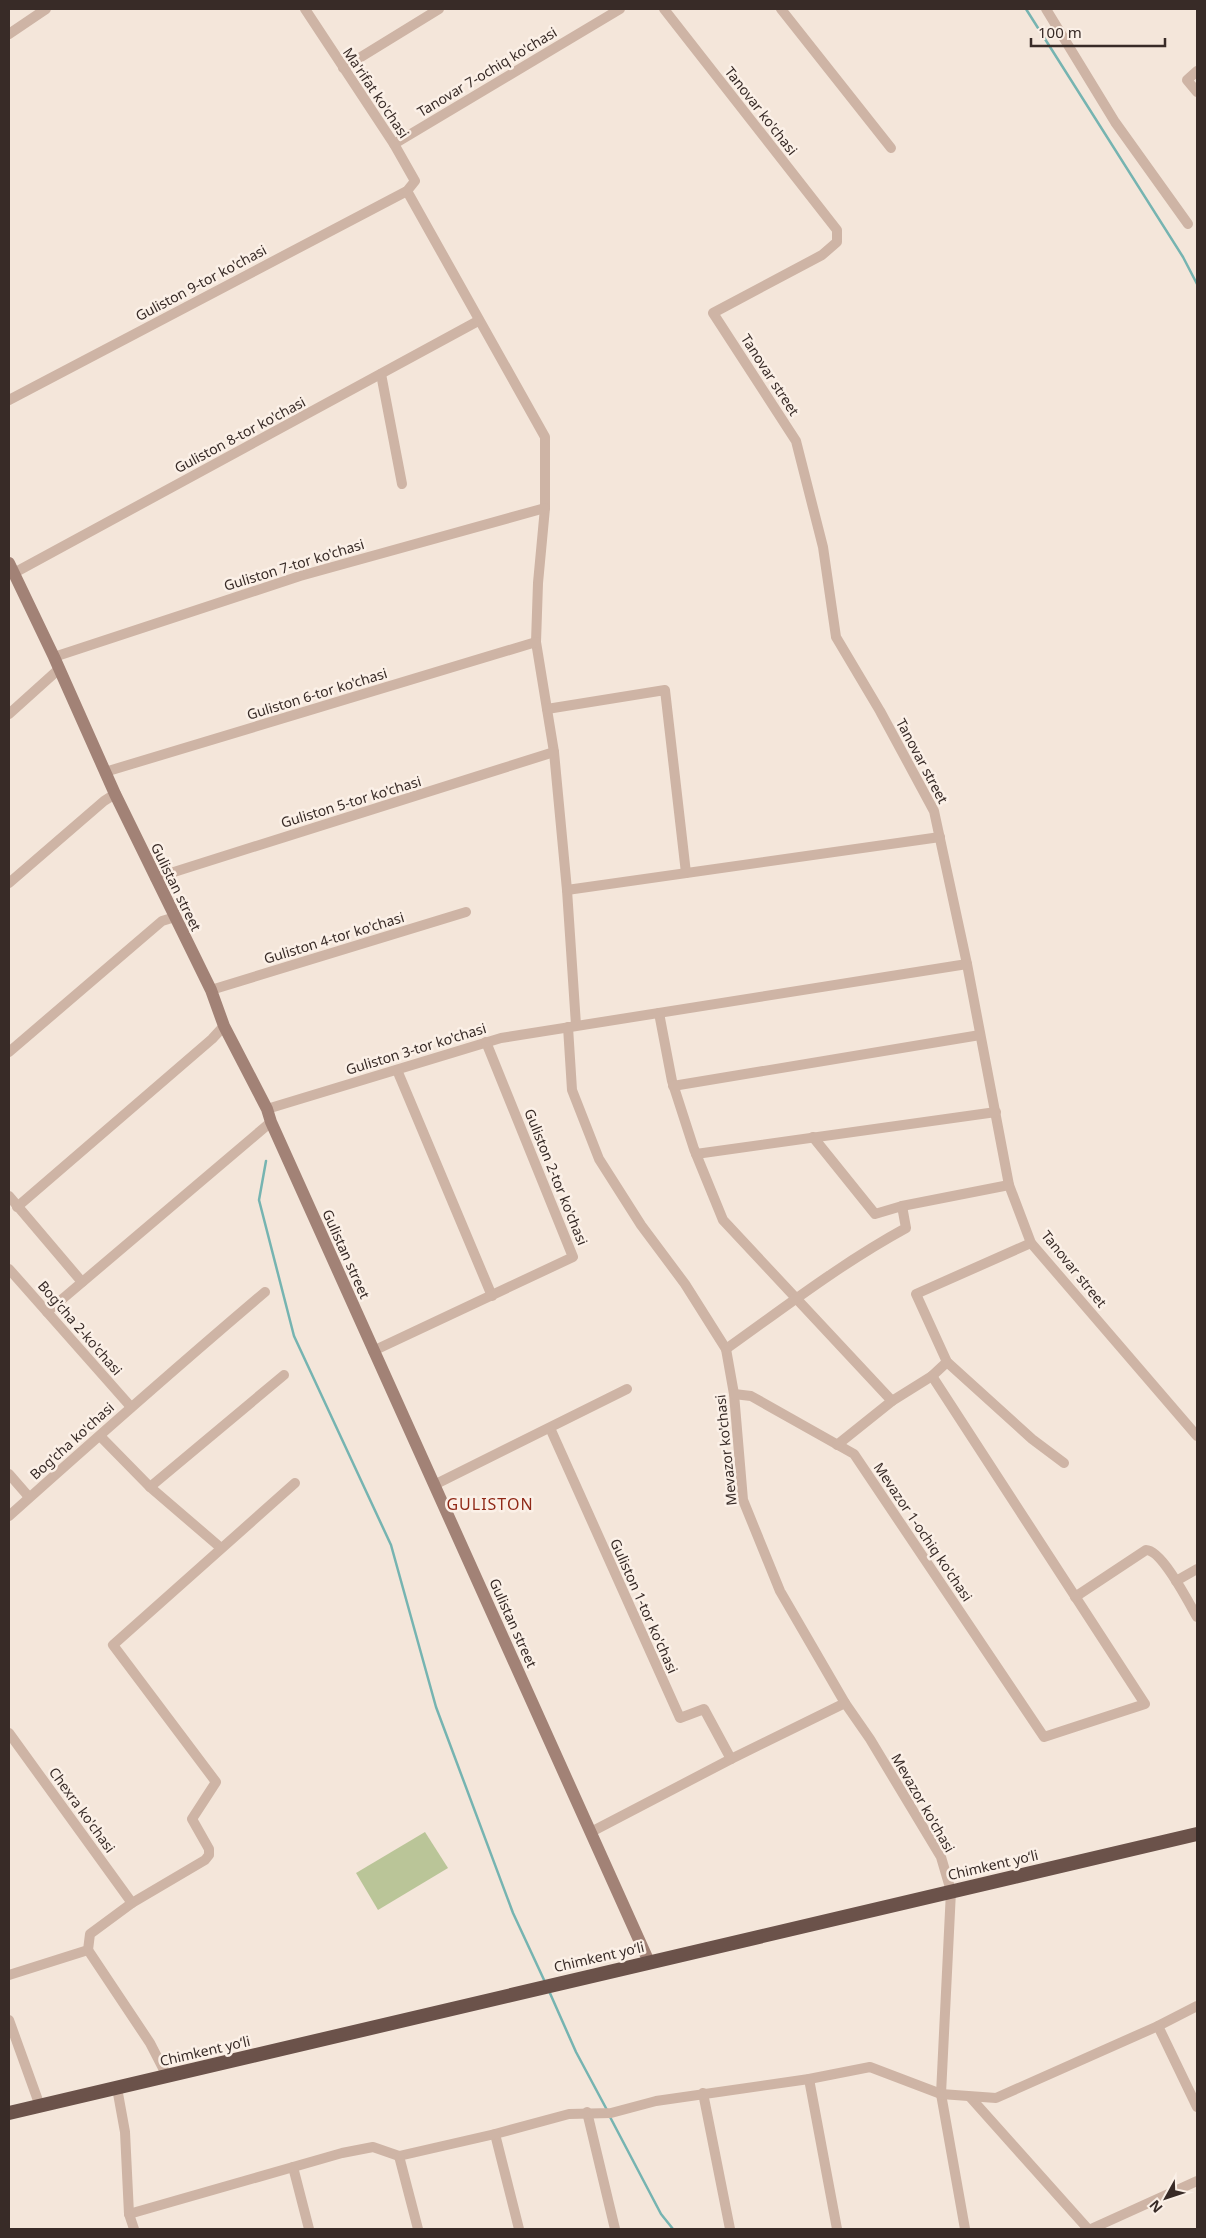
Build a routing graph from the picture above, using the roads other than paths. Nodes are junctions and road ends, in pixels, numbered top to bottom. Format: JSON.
{"nodes":[{"id":1,"x":46,"y":9,"type":"edge"},
{"id":2,"x":305,"y":9,"type":"edge"},
{"id":3,"x":438,"y":9,"type":"edge"},
{"id":4,"x":620,"y":9,"type":"edge"},
{"id":5,"x":664,"y":9,"type":"edge"},
{"id":6,"x":781,"y":9,"type":"edge"},
{"id":7,"x":1046,"y":9,"type":"edge"},
{"id":8,"x":9,"y":34,"type":"edge"},
{"id":9,"x":343,"y":68,"type":"junction"},
{"id":10,"x":1197,"y":71,"type":"edge"},
{"id":11,"x":1197,"y":92,"type":"edge"},
{"id":12,"x":394,"y":144,"type":"junction"},
{"id":13,"x":890,"y":148,"type":"dead end"},
{"id":14,"x":407,"y":191,"type":"junction"},
{"id":15,"x":1188,"y":224,"type":"dead end"},
{"id":16,"x":478,"y":321,"type":"junction"},
{"id":17,"x":381,"y":374,"type":"junction"},
{"id":18,"x":9,"y":400,"type":"edge"},
{"id":19,"x":402,"y":484,"type":"dead end"},
{"id":20,"x":545,"y":508,"type":"junction"},
{"id":21,"x":11,"y":568,"type":"edge"},
{"id":22,"x":536,"y":642,"type":"junction"},
{"id":23,"x":56,"y":663,"type":"junction"},
{"id":24,"x":547,"y":709,"type":"junction"},
{"id":25,"x":9,"y":714,"type":"edge"},
{"id":26,"x":554,"y":752,"type":"junction"},
{"id":27,"x":105,"y":772,"type":"junction"},
{"id":28,"x":115,"y":794,"type":"junction"},
{"id":29,"x":940,"y":837,"type":"junction"},
{"id":30,"x":686,"y":873,"type":"junction"},
{"id":31,"x":155,"y":878,"type":"junction"},
{"id":32,"x":9,"y":883,"type":"edge"},
{"id":33,"x":567,"y":890,"type":"junction"},
{"id":34,"x":466,"y":912,"type":"dead end"},
{"id":35,"x":175,"y":917,"type":"junction"},
{"id":36,"x":967,"y":964,"type":"junction"},
{"id":37,"x":210,"y":990,"type":"junction"},
{"id":38,"x":659,"y":1012,"type":"junction"},
{"id":39,"x":224,"y":1026,"type":"junction"},
{"id":40,"x":572,"y":1026,"type":"junction"},
{"id":41,"x":980,"y":1036,"type":"junction"},
{"id":42,"x":486,"y":1042,"type":"junction"},
{"id":43,"x":9,"y":1052,"type":"edge"},
{"id":44,"x":396,"y":1070,"type":"junction"},
{"id":45,"x":673,"y":1086,"type":"junction"},
{"id":46,"x":267,"y":1109,"type":"junction"},
{"id":47,"x":996,"y":1112,"type":"junction"},
{"id":48,"x":271,"y":1122,"type":"junction"},
{"id":49,"x":813,"y":1138,"type":"junction"},
{"id":50,"x":696,"y":1154,"type":"junction"},
{"id":51,"x":1009,"y":1185,"type":"junction"},
{"id":52,"x":9,"y":1196,"type":"edge"},
{"id":53,"x":17,"y":1206,"type":"junction"},
{"id":54,"x":902,"y":1206,"type":"junction"},
{"id":55,"x":1031,"y":1243,"type":"junction"},
{"id":56,"x":9,"y":1269,"type":"edge"},
{"id":57,"x":82,"y":1282,"type":"junction"},
{"id":58,"x":265,"y":1292,"type":"dead end"},
{"id":59,"x":492,"y":1296,"type":"junction"},
{"id":60,"x":795,"y":1299,"type":"junction"},
{"id":61,"x":47,"y":1312,"type":"junction"},
{"id":62,"x":726,"y":1349,"type":"junction"},
{"id":63,"x":373,"y":1351,"type":"junction"},
{"id":64,"x":947,"y":1362,"type":"junction"},
{"id":65,"x":284,"y":1375,"type":"dead end"},
{"id":66,"x":932,"y":1376,"type":"junction"},
{"id":67,"x":627,"y":1389,"type":"dead end"},
{"id":68,"x":734,"y":1394,"type":"junction"},
{"id":69,"x":892,"y":1401,"type":"junction"},
{"id":70,"x":131,"y":1406,"type":"junction"},
{"id":71,"x":550,"y":1428,"type":"junction"},
{"id":72,"x":100,"y":1436,"type":"junction"},
{"id":73,"x":1197,"y":1436,"type":"edge"},
{"id":74,"x":837,"y":1445,"type":"junction"},
{"id":75,"x":1064,"y":1463,"type":"dead end"},
{"id":76,"x":9,"y":1474,"type":"edge"},
{"id":77,"x":295,"y":1483,"type":"dead end"},
{"id":78,"x":434,"y":1484,"type":"junction"},
{"id":79,"x":150,"y":1487,"type":"junction"},
{"id":80,"x":29,"y":1498,"type":"junction"},
{"id":81,"x":9,"y":1516,"type":"edge"},
{"id":82,"x":221,"y":1548,"type":"junction"},
{"id":83,"x":1197,"y":1569,"type":"edge"},
{"id":84,"x":1176,"y":1581,"type":"junction"},
{"id":85,"x":1075,"y":1597,"type":"junction"},
{"id":86,"x":1197,"y":1617,"type":"edge"},
{"id":87,"x":845,"y":1703,"type":"junction"},
{"id":88,"x":9,"y":1733,"type":"edge"},
{"id":89,"x":731,"y":1759,"type":"junction"},
{"id":90,"x":591,"y":1832,"type":"junction"},
{"id":91,"x":1197,"y":1834,"type":"edge"},
{"id":92,"x":951,"y":1891,"type":"junction"},
{"id":93,"x":132,"y":1903,"type":"junction"},
{"id":94,"x":88,"y":1950,"type":"junction"},
{"id":95,"x":649,"y":1962,"type":"junction"},
{"id":96,"x":9,"y":1975,"type":"edge"},
{"id":97,"x":1197,"y":2006,"type":"edge"},
{"id":98,"x":9,"y":2020,"type":"edge"},
{"id":99,"x":1158,"y":2026,"type":"junction"},
{"id":100,"x":167,"y":2076,"type":"junction"},
{"id":101,"x":809,"y":2079,"type":"junction"},
{"id":102,"x":117,"y":2088,"type":"junction"},
{"id":103,"x":703,"y":2093,"type":"junction"},
{"id":104,"x":941,"y":2094,"type":"junction"},
{"id":105,"x":970,"y":2097,"type":"junction"},
{"id":106,"x":40,"y":2106,"type":"junction"},
{"id":107,"x":1197,"y":2107,"type":"edge"},
{"id":108,"x":587,"y":2112,"type":"junction"},
{"id":109,"x":9,"y":2113,"type":"edge"},
{"id":110,"x":495,"y":2134,"type":"junction"},
{"id":111,"x":398,"y":2156,"type":"junction"},
{"id":112,"x":293,"y":2167,"type":"junction"},
{"id":113,"x":1197,"y":2182,"type":"edge"},
{"id":114,"x":129,"y":2214,"type":"junction"},
{"id":115,"x":134,"y":2229,"type":"edge"},
{"id":116,"x":308,"y":2229,"type":"edge"},
{"id":117,"x":418,"y":2229,"type":"edge"},
{"id":118,"x":520,"y":2229,"type":"edge"},
{"id":119,"x":615,"y":2229,"type":"edge"},
{"id":120,"x":730,"y":2229,"type":"edge"},
{"id":121,"x":837,"y":2229,"type":"edge"},
{"id":122,"x":965,"y":2229,"type":"edge"},
{"id":123,"x":1090,"y":2229,"type":"edge"}],
"edges":[{"from":1,"to":8,"type":"street"},
{"from":2,"to":9,"type":"street","name":"Ma'rifat ko'chasi"},
{"from":3,"to":9,"type":"street"},
{"from":4,"to":12,"type":"street","name":"Tanovar 7-ochiq ko'chasi"},
{"from":5,"to":29,"type":"street","name":"Tanovar street"},
{"from":6,"to":13,"type":"street"},
{"from":7,"to":15,"type":"street"},
{"from":9,"to":12,"type":"street","name":"Ma'rifat ko'chasi"},
{"from":10,"to":11,"type":"street"},
{"from":12,"to":14,"type":"street","name":"Ma'rifat ko'chasi"},
{"from":14,"to":16,"type":"street","name":"Mevazor ko'chasi"},
{"from":14,"to":18,"type":"street","name":"Guliston 9-tor ko'chasi"},
{"from":16,"to":17,"type":"street","name":"Guliston 8-tor ko'chasi"},
{"from":16,"to":20,"type":"street","name":"Mevazor ko'chasi"},
{"from":17,"to":19,"type":"street"},
{"from":17,"to":21,"type":"street","name":"Guliston 8-tor ko'chasi"},
{"from":20,"to":22,"type":"street","name":"Mevazor ko'chasi"},
{"from":20,"to":23,"type":"street","name":"Guliston 7-tor ko'chasi"},
{"from":21,"to":23,"type":"main road","name":"Gulistan street"},
{"from":22,"to":24,"type":"street","name":"Mevazor ko'chasi"},
{"from":22,"to":27,"type":"street","name":"Guliston 6-tor ko'chasi"},
{"from":23,"to":25,"type":"street"},
{"from":23,"to":27,"type":"main road","name":"Gulistan street"},
{"from":24,"to":26,"type":"street","name":"Mevazor ko'chasi"},
{"from":24,"to":30,"type":"street"},
{"from":26,"to":31,"type":"street","name":"Guliston 5-tor ko'chasi"},
{"from":26,"to":33,"type":"street","name":"Mevazor ko'chasi"},
{"from":27,"to":28,"type":"main road","name":"Gulistan street"},
{"from":28,"to":31,"type":"main road","name":"Gulistan street"},
{"from":28,"to":32,"type":"street"},
{"from":29,"to":30,"type":"street"},
{"from":29,"to":36,"type":"street","name":"Tanovar street"},
{"from":30,"to":33,"type":"street"},
{"from":31,"to":35,"type":"main road","name":"Gulistan street"},
{"from":33,"to":40,"type":"street","name":"Mevazor ko'chasi"},
{"from":34,"to":37,"type":"street","name":"Guliston 4-tor ko'chasi"},
{"from":35,"to":37,"type":"main road","name":"Gulistan street"},
{"from":35,"to":43,"type":"street"},
{"from":36,"to":38,"type":"street","name":"Guliston 3-tor ko'chasi"},
{"from":36,"to":41,"type":"street","name":"Tanovar street"},
{"from":37,"to":39,"type":"main road","name":"Gulistan street"},
{"from":38,"to":40,"type":"street","name":"Guliston 3-tor ko'chasi"},
{"from":38,"to":45,"type":"street"},
{"from":39,"to":46,"type":"main road","name":"Gulistan street"},
{"from":39,"to":53,"type":"street"},
{"from":40,"to":42,"type":"street","name":"Guliston 3-tor ko'chasi"},
{"from":40,"to":62,"type":"street","name":"Mevazor ko'chasi"},
{"from":41,"to":45,"type":"street"},
{"from":41,"to":47,"type":"street","name":"Tanovar street"},
{"from":42,"to":44,"type":"street","name":"Guliston 3-tor ko'chasi"},
{"from":42,"to":59,"type":"street","name":"Guliston 2-tor ko'chasi"},
{"from":44,"to":46,"type":"street","name":"Guliston 3-tor ko'chasi"},
{"from":44,"to":59,"type":"street"},
{"from":45,"to":50,"type":"street"},
{"from":46,"to":48,"type":"main road","name":"Gulistan street"},
{"from":47,"to":49,"type":"street"},
{"from":47,"to":51,"type":"street","name":"Tanovar street"},
{"from":48,"to":57,"type":"street"},
{"from":48,"to":63,"type":"main road","name":"Gulistan street"},
{"from":49,"to":50,"type":"street"},
{"from":49,"to":54,"type":"street"},
{"from":50,"to":60,"type":"street"},
{"from":51,"to":54,"type":"street"},
{"from":51,"to":55,"type":"street","name":"Tanovar street"},
{"from":52,"to":53,"type":"street"},
{"from":53,"to":57,"type":"street"},
{"from":54,"to":60,"type":"street"},
{"from":55,"to":64,"type":"street"},
{"from":55,"to":73,"type":"street","name":"Tanovar street"},
{"from":56,"to":61,"type":"street","name":"Bog'cha 2-ko'chasi"},
{"from":57,"to":61,"type":"street"},
{"from":58,"to":70,"type":"street","name":"Bog'cha ko'chasi"},
{"from":59,"to":63,"type":"street","name":"Guliston 2-tor ko'chasi"},
{"from":60,"to":62,"type":"street"},
{"from":60,"to":69,"type":"street"},
{"from":61,"to":70,"type":"street","name":"Bog'cha 2-ko'chasi"},
{"from":62,"to":68,"type":"street","name":"Mevazor ko'chasi"},
{"from":63,"to":78,"type":"main road","name":"Gulistan street"},
{"from":64,"to":66,"type":"street"},
{"from":64,"to":75,"type":"street"},
{"from":65,"to":79,"type":"street"},
{"from":66,"to":69,"type":"street"},
{"from":66,"to":85,"type":"street"},
{"from":67,"to":71,"type":"street"},
{"from":68,"to":74,"type":"street","name":"Mevazor 1-ochiq ko'chasi"},
{"from":68,"to":87,"type":"street","name":"Mevazor ko'chasi"},
{"from":69,"to":74,"type":"street"},
{"from":70,"to":72,"type":"street","name":"Bog'cha ko'chasi"},
{"from":71,"to":78,"type":"street"},
{"from":71,"to":89,"type":"street","name":"Guliston 1-tor ko'chasi"},
{"from":72,"to":79,"type":"street"},
{"from":72,"to":80,"type":"street","name":"Bog'cha ko'chasi"},
{"from":74,"to":85,"type":"street","name":"Mevazor 1-ochiq ko'chasi"},
{"from":76,"to":80,"type":"street"},
{"from":77,"to":82,"type":"street"},
{"from":78,"to":90,"type":"main road","name":"Gulistan street"},
{"from":79,"to":82,"type":"street"},
{"from":80,"to":81,"type":"street","name":"Bog'cha ko'chasi"},
{"from":82,"to":93,"type":"street"},
{"from":83,"to":84,"type":"street"},
{"from":84,"to":85,"type":"street"},
{"from":84,"to":86,"type":"street"},
{"from":87,"to":89,"type":"street"},
{"from":87,"to":92,"type":"street","name":"Mevazor ko'chasi"},
{"from":88,"to":93,"type":"street","name":"Chexra ko'chasi"},
{"from":89,"to":90,"type":"street"},
{"from":90,"to":95,"type":"main road","name":"Gulistan street"},
{"from":91,"to":92,"type":"highway","name":"Chimkent yo‘li"},
{"from":92,"to":95,"type":"highway","name":"Chimkent yo‘li"},
{"from":92,"to":104,"type":"street","name":"Mevazor ko'chasi"},
{"from":93,"to":94,"type":"street"},
{"from":94,"to":96,"type":"street"},
{"from":94,"to":100,"type":"street"},
{"from":95,"to":100,"type":"highway","name":"Chimkent yo‘li"},
{"from":97,"to":99,"type":"street"},
{"from":98,"to":106,"type":"street"},
{"from":99,"to":105,"type":"street"},
{"from":99,"to":107,"type":"street"},
{"from":100,"to":102,"type":"highway","name":"Chimkent yo‘li"},
{"from":101,"to":103,"type":"street"},
{"from":101,"to":104,"type":"street"},
{"from":101,"to":121,"type":"street"},
{"from":102,"to":106,"type":"highway","name":"Chimkent yo‘li"},
{"from":102,"to":114,"type":"street"},
{"from":103,"to":108,"type":"street"},
{"from":103,"to":120,"type":"street"},
{"from":104,"to":105,"type":"street"},
{"from":104,"to":122,"type":"street","name":"Mevazor ko'chasi"},
{"from":105,"to":123,"type":"street"},
{"from":106,"to":109,"type":"highway","name":"Chimkent yo‘li"},
{"from":108,"to":110,"type":"street"},
{"from":108,"to":119,"type":"street"},
{"from":110,"to":111,"type":"street"},
{"from":110,"to":118,"type":"street"},
{"from":111,"to":112,"type":"street"},
{"from":111,"to":117,"type":"street"},
{"from":112,"to":114,"type":"street"},
{"from":112,"to":116,"type":"street"},
{"from":113,"to":123,"type":"street"},
{"from":114,"to":115,"type":"street"}]}
